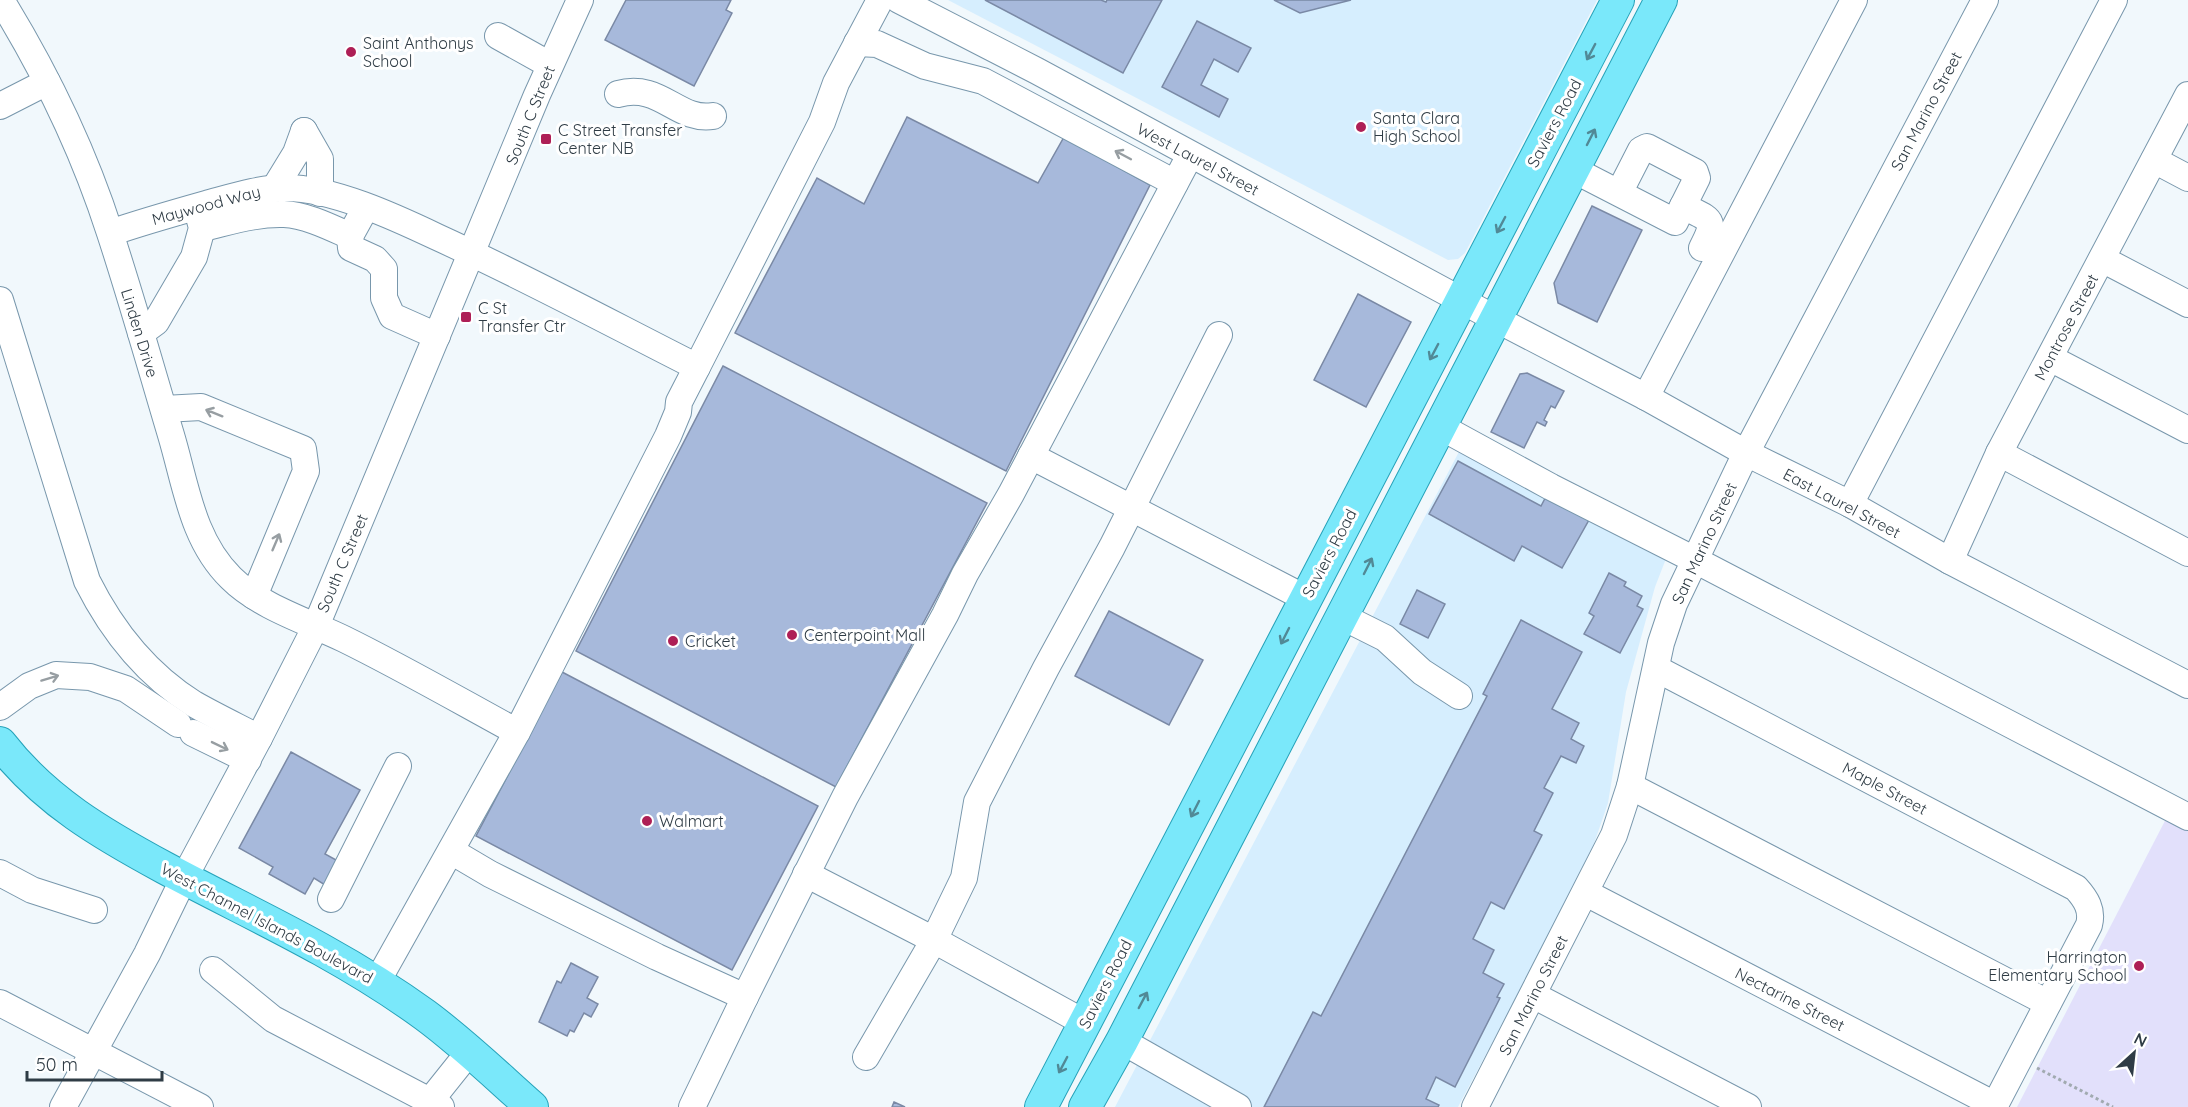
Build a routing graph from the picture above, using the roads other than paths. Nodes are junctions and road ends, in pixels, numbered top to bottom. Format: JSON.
{"nodes":[{"id":1,"x":1,"y":0,"type":"edge"},
{"id":2,"x":580,"y":0,"type":"edge"},
{"id":3,"x":880,"y":0,"type":"edge"},
{"id":4,"x":899,"y":0,"type":"edge"},
{"id":5,"x":1618,"y":0,"type":"edge"},
{"id":6,"x":1661,"y":0,"type":"edge"},
{"id":7,"x":1854,"y":0,"type":"edge"},
{"id":8,"x":1985,"y":0,"type":"edge"},
{"id":9,"x":2114,"y":0,"type":"edge"},
{"id":10,"x":498,"y":36,"type":"dead end"},
{"id":11,"x":857,"y":43,"type":"junction"},
{"id":12,"x":550,"y":65,"type":"junction"},
{"id":13,"x":47,"y":82,"type":"junction"},
{"id":14,"x":618,"y":94,"type":"dead end"},
{"id":15,"x":2188,"y":95,"type":"edge"},
{"id":16,"x":0,"y":106,"type":"edge"},
{"id":17,"x":713,"y":116,"type":"dead end"},
{"id":18,"x":1190,"y":155,"type":"junction"},
{"id":19,"x":2154,"y":160,"type":"junction"},
{"id":20,"x":1574,"y":170,"type":"junction"},
{"id":21,"x":2188,"y":178,"type":"edge"},
{"id":22,"x":1175,"y":183,"type":"junction"},
{"id":23,"x":274,"y":189,"type":"junction"},
{"id":24,"x":320,"y":193,"type":"junction"},
{"id":25,"x":1618,"y":193,"type":"junction"},
{"id":26,"x":1683,"y":206,"type":"junction"},
{"id":27,"x":366,"y":207,"type":"junction"},
{"id":28,"x":199,"y":218,"type":"junction"},
{"id":29,"x":110,"y":233,"type":"junction"},
{"id":30,"x":350,"y":236,"type":"junction"},
{"id":31,"x":1702,"y":248,"type":"dead end"},
{"id":32,"x":472,"y":253,"type":"junction"},
{"id":33,"x":2102,"y":260,"type":"junction"},
{"id":34,"x":0,"y":300,"type":"edge"},
{"id":35,"x":1462,"y":300,"type":"junction"},
{"id":36,"x":2188,"y":304,"type":"edge"},
{"id":37,"x":1496,"y":319,"type":"junction"},
{"id":38,"x":141,"y":333,"type":"junction"},
{"id":39,"x":1219,"y":335,"type":"dead end"},
{"id":40,"x":437,"y":336,"type":"junction"},
{"id":41,"x":2050,"y":358,"type":"junction"},
{"id":42,"x":697,"y":367,"type":"junction"},
{"id":43,"x":1646,"y":397,"type":"junction"},
{"id":44,"x":164,"y":409,"type":"junction"},
{"id":45,"x":1441,"y":427,"type":"junction"},
{"id":46,"x":2188,"y":430,"type":"edge"},
{"id":47,"x":1390,"y":436,"type":"junction"},
{"id":48,"x":1746,"y":453,"type":"junction"},
{"id":49,"x":1999,"y":453,"type":"junction"},
{"id":50,"x":1031,"y":456,"type":"junction"},
{"id":51,"x":1850,"y":504,"type":"junction"},
{"id":52,"x":1132,"y":508,"type":"junction"},
{"id":53,"x":2188,"y":553,"type":"edge"},
{"id":54,"x":1695,"y":560,"type":"junction"},
{"id":55,"x":1950,"y":561,"type":"junction"},
{"id":56,"x":254,"y":596,"type":"junction"},
{"id":57,"x":1305,"y":598,"type":"junction"},
{"id":58,"x":1343,"y":617,"type":"junction"},
{"id":59,"x":316,"y":626,"type":"junction"},
{"id":60,"x":1657,"y":669,"type":"junction"},
{"id":61,"x":2188,"y":685,"type":"edge"},
{"id":62,"x":1460,"y":696,"type":"dead end"},
{"id":63,"x":0,"y":707,"type":"edge"},
{"id":64,"x":517,"y":732,"type":"junction"},
{"id":65,"x":0,"y":743,"type":"edge"},
{"id":66,"x":254,"y":749,"type":"junction"},
{"id":67,"x":398,"y":766,"type":"dead end"},
{"id":68,"x":1630,"y":786,"type":"junction"},
{"id":69,"x":2188,"y":817,"type":"edge"},
{"id":70,"x":1180,"y":839,"type":"junction"},
{"id":71,"x":451,"y":851,"type":"junction"},
{"id":72,"x":0,"y":873,"type":"edge"},
{"id":73,"x":806,"y":874,"type":"junction"},
{"id":74,"x":184,"y":878,"type":"junction"},
{"id":75,"x":1586,"y":893,"type":"junction"},
{"id":76,"x":331,"y":899,"type":"dead end"},
{"id":77,"x":1194,"y":902,"type":"junction"},
{"id":78,"x":94,"y":910,"type":"dead end"},
{"id":79,"x":934,"y":940,"type":"junction"},
{"id":80,"x":213,"y":970,"type":"dead end"},
{"id":81,"x":377,"y":982,"type":"junction"},
{"id":82,"x":1533,"y":995,"type":"junction"},
{"id":83,"x":745,"y":997,"type":"junction"},
{"id":84,"x":0,"y":1003,"type":"edge"},
{"id":85,"x":2048,"y":1003,"type":"junction"},
{"id":86,"x":1085,"y":1023,"type":"junction"},
{"id":87,"x":1122,"y":1041,"type":"junction"},
{"id":88,"x":470,"y":1051,"type":"junction"},
{"id":89,"x":92,"y":1052,"type":"junction"},
{"id":90,"x":866,"y":1057,"type":"dead end"},
{"id":91,"x":436,"y":1104,"type":"edge"},
{"id":92,"x":1484,"y":1104,"type":"edge"},
{"id":93,"x":1994,"y":1106,"type":"edge"},
{"id":94,"x":63,"y":1107,"type":"edge"},
{"id":95,"x":200,"y":1107,"type":"edge"},
{"id":96,"x":532,"y":1107,"type":"edge"},
{"id":97,"x":692,"y":1107,"type":"edge"},
{"id":98,"x":1041,"y":1107,"type":"edge"},
{"id":99,"x":1068,"y":1107,"type":"edge"},
{"id":100,"x":1085,"y":1107,"type":"edge"},
{"id":101,"x":1238,"y":1107,"type":"edge"},
{"id":102,"x":1748,"y":1107,"type":"edge"}],
"edges":[{"from":1,"to":13,"type":"street","name":"Linden Drive"},
{"from":2,"to":12,"type":"street","name":"South C Street"},
{"from":3,"to":11,"type":"street"},
{"from":4,"to":18,"type":"street","name":"West Laurel Street"},
{"from":5,"to":35,"type":"main road","name":"Saviers Road","one_way":true},
{"from":20,"to":6,"type":"main road","one_way":true},
{"from":7,"to":43,"type":"street"},
{"from":8,"to":48,"type":"street","name":"San Marino Street"},
{"from":9,"to":51,"type":"street"},
{"from":10,"to":12,"type":"street"},
{"from":22,"to":11,"type":"street","one_way":true},
{"from":11,"to":42,"type":"street"},
{"from":12,"to":32,"type":"street","name":"South C Street"},
{"from":13,"to":16,"type":"street"},
{"from":13,"to":29,"type":"street","name":"Linden Drive"},
{"from":14,"to":17,"type":"street"},
{"from":15,"to":19,"type":"street","name":"Montrose Street"},
{"from":18,"to":22,"type":"street"},
{"from":18,"to":35,"type":"street","name":"West Laurel Street"},
{"from":19,"to":21,"type":"street"},
{"from":19,"to":33,"type":"street","name":"Montrose Street"},
{"from":20,"to":25,"type":"street"},
{"from":20,"to":37,"type":"main road"},
{"from":22,"to":50,"type":"street"},
{"from":23,"to":24,"type":"street","name":"Maywood Way"},
{"from":23,"to":24,"type":"street"},
{"from":23,"to":28,"type":"street","name":"Maywood Way"},
{"from":24,"to":27,"type":"street","name":"Maywood Way"},
{"from":25,"to":26,"type":"street"},
{"from":25,"to":26,"type":"street"},
{"from":26,"to":31,"type":"street"},
{"from":27,"to":30,"type":"street"},
{"from":27,"to":32,"type":"street","name":"Maywood Way"},
{"from":28,"to":29,"type":"street","name":"Maywood Way"},
{"from":28,"to":30,"type":"street"},
{"from":28,"to":38,"type":"street"},
{"from":29,"to":38,"type":"street","name":"Linden Drive"},
{"from":30,"to":40,"type":"street"},
{"from":32,"to":40,"type":"street","name":"South C Street"},
{"from":32,"to":42,"type":"street","name":"Maywood Way"},
{"from":33,"to":36,"type":"street"},
{"from":33,"to":41,"type":"street","name":"Montrose Street"},
{"from":34,"to":66,"type":"street"},
{"from":35,"to":37,"type":"street","name":"West Laurel Street"},
{"from":35,"to":47,"type":"main road","name":"Saviers Road","one_way":true},
{"from":37,"to":43,"type":"street","name":"East Laurel Street"},
{"from":37,"to":45,"type":"main road"},
{"from":38,"to":44,"type":"street","name":"Linden Drive"},
{"from":39,"to":52,"type":"street"},
{"from":40,"to":59,"type":"street","name":"South C Street"},
{"from":41,"to":46,"type":"street"},
{"from":41,"to":49,"type":"street","name":"Montrose Street"},
{"from":42,"to":64,"type":"street"},
{"from":43,"to":48,"type":"street","name":"East Laurel Street"},
{"from":44,"to":56,"type":"street","name":"Linden Drive"},
{"from":56,"to":44,"type":"street","one_way":true},
{"from":45,"to":54,"type":"street"},
{"from":58,"to":45,"type":"main road","one_way":true},
{"from":47,"to":57,"type":"main road","name":"Saviers Road"},
{"from":47,"to":58,"type":"main road"},
{"from":48,"to":51,"type":"street","name":"East Laurel Street"},
{"from":48,"to":54,"type":"street","name":"San Marino Street"},
{"from":49,"to":53,"type":"street"},
{"from":49,"to":55,"type":"street","name":"Montrose Street"},
{"from":50,"to":52,"type":"street"},
{"from":50,"to":73,"type":"street"},
{"from":51,"to":55,"type":"street","name":"East Laurel Street"},
{"from":52,"to":57,"type":"street"},
{"from":52,"to":79,"type":"street"},
{"from":54,"to":60,"type":"street","name":"San Marino Street"},
{"from":54,"to":69,"type":"street"},
{"from":55,"to":61,"type":"street","name":"East Laurel Street"},
{"from":56,"to":59,"type":"street","name":"Linden Drive"},
{"from":57,"to":70,"type":"main road","name":"Saviers Road","one_way":true},
{"from":57,"to":77,"type":"main road"},
{"from":58,"to":62,"type":"street"},
{"from":58,"to":77,"type":"main road"},
{"from":59,"to":64,"type":"street","name":"Linden Drive"},
{"from":59,"to":66,"type":"street","name":"South C Street"},
{"from":60,"to":68,"type":"street","name":"San Marino Street"},
{"from":60,"to":85,"type":"street","name":"Maple Street"},
{"from":63,"to":66,"type":"street","one_way":true},
{"from":64,"to":71,"type":"street"},
{"from":65,"to":74,"type":"main road","name":"West Channel Islands Boulevard"},
{"from":66,"to":74,"type":"street","name":"South C Street"},
{"from":67,"to":76,"type":"street"},
{"from":68,"to":75,"type":"street","name":"San Marino Street"},
{"from":68,"to":85,"type":"street"},
{"from":70,"to":86,"type":"main road","name":"Saviers Road"},
{"from":70,"to":87,"type":"main road"},
{"from":71,"to":81,"type":"street"},
{"from":71,"to":83,"type":"street"},
{"from":72,"to":78,"type":"street"},
{"from":73,"to":79,"type":"street"},
{"from":73,"to":83,"type":"street"},
{"from":74,"to":81,"type":"main road","name":"West Channel Islands Boulevard"},
{"from":74,"to":89,"type":"street","name":"South C Street"},
{"from":75,"to":82,"type":"street","name":"San Marino Street"},
{"from":75,"to":93,"type":"street","name":"Nectarine Street"},
{"from":87,"to":77,"type":"main road","one_way":true},
{"from":79,"to":86,"type":"street"},
{"from":79,"to":90,"type":"street"},
{"from":80,"to":91,"type":"street"},
{"from":81,"to":88,"type":"main road","name":"West Channel Islands Boulevard"},
{"from":82,"to":92,"type":"street","name":"San Marino Street"},
{"from":82,"to":102,"type":"street"},
{"from":83,"to":97,"type":"street"},
{"from":84,"to":89,"type":"street"},
{"from":85,"to":93,"type":"street"},
{"from":86,"to":98,"type":"main road","name":"Saviers Road","one_way":true},
{"from":86,"to":99,"type":"main road"},
{"from":87,"to":100,"type":"main road"},
{"from":87,"to":101,"type":"street"},
{"from":88,"to":91,"type":"street"},
{"from":88,"to":96,"type":"main road","name":"West Channel Islands Boulevard"},
{"from":89,"to":94,"type":"street","name":"South C Street"},
{"from":89,"to":95,"type":"street"}]}
